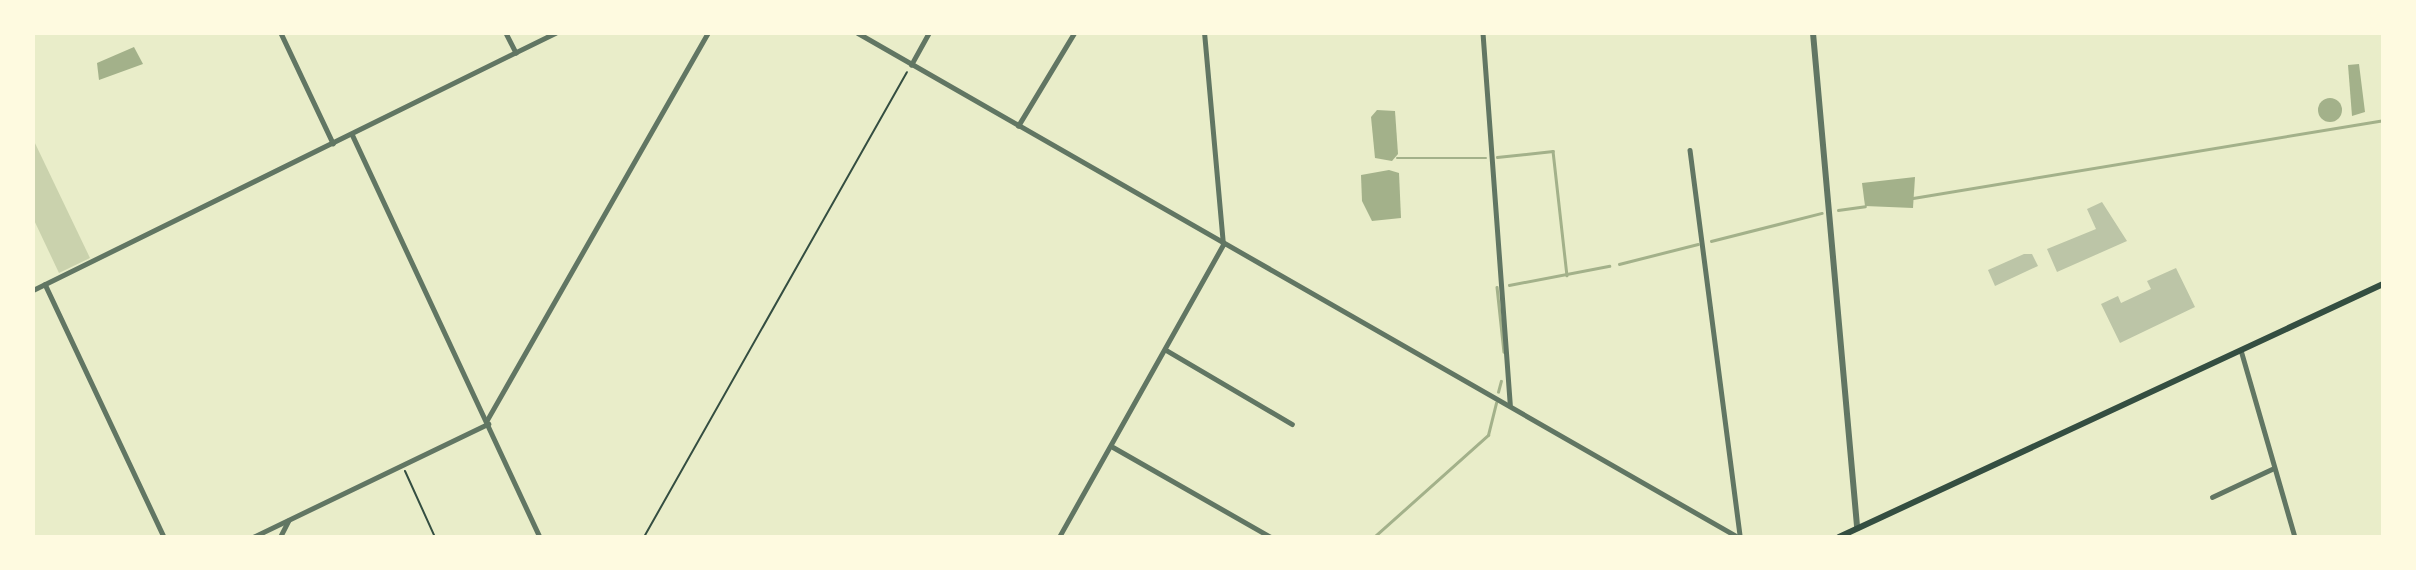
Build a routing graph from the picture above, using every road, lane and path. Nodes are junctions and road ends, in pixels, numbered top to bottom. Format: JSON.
{"nodes":[{"id":1,"x":281,"y":33,"type":"edge"},
{"id":2,"x":506,"y":33,"type":"edge"},
{"id":3,"x":555,"y":33,"type":"edge"},
{"id":4,"x":708,"y":33,"type":"edge"},
{"id":5,"x":858,"y":33,"type":"edge"},
{"id":6,"x":929,"y":33,"type":"edge"},
{"id":7,"x":1074,"y":33,"type":"edge"},
{"id":8,"x":1204,"y":33,"type":"edge"},
{"id":9,"x":1483,"y":33,"type":"edge"},
{"id":10,"x":1813,"y":33,"type":"edge"},
{"id":11,"x":516,"y":53,"type":"junction"},
{"id":12,"x":911,"y":65,"type":"junction"},
{"id":13,"x":1018,"y":127,"type":"junction"},
{"id":14,"x":352,"y":134,"type":"junction"},
{"id":15,"x":333,"y":143,"type":"junction"},
{"id":16,"x":1690,"y":150,"type":"dead end"},
{"id":17,"x":1223,"y":245,"type":"junction"},
{"id":18,"x":45,"y":284,"type":"junction"},
{"id":19,"x":2383,"y":284,"type":"edge"},
{"id":20,"x":33,"y":290,"type":"edge"},
{"id":21,"x":2241,"y":349,"type":"junction"},
{"id":22,"x":1166,"y":350,"type":"junction"},
{"id":23,"x":1510,"y":405,"type":"junction"},
{"id":24,"x":487,"y":422,"type":"junction"},
{"id":25,"x":1292,"y":424,"type":"dead end"},
{"id":26,"x":1113,"y":447,"type":"junction"},
{"id":27,"x":402,"y":466,"type":"junction"},
{"id":28,"x":2274,"y":468,"type":"junction"},
{"id":29,"x":2212,"y":497,"type":"dead end"},
{"id":30,"x":289,"y":520,"type":"junction"},
{"id":31,"x":1857,"y":528,"type":"junction"},
{"id":32,"x":164,"y":537,"type":"edge"},
{"id":33,"x":253,"y":537,"type":"edge"},
{"id":34,"x":280,"y":537,"type":"edge"},
{"id":35,"x":435,"y":537,"type":"edge"},
{"id":36,"x":540,"y":537,"type":"edge"},
{"id":37,"x":644,"y":537,"type":"edge"},
{"id":38,"x":1059,"y":537,"type":"edge"},
{"id":39,"x":1271,"y":537,"type":"edge"},
{"id":40,"x":1739,"y":537,"type":"edge"},
{"id":41,"x":1839,"y":537,"type":"edge"},
{"id":42,"x":2295,"y":537,"type":"edge"}],
"edges":[{"from":1,"to":15,"type":"street"},
{"from":2,"to":11,"type":"street"},
{"from":3,"to":11,"type":"street"},
{"from":4,"to":24,"type":"street"},
{"from":5,"to":12,"type":"street"},
{"from":6,"to":12,"type":"street"},
{"from":7,"to":13,"type":"street"},
{"from":8,"to":17,"type":"street"},
{"from":9,"to":23,"type":"street"},
{"from":10,"to":31,"type":"street"},
{"from":11,"to":14,"type":"street"},
{"from":12,"to":13,"type":"street"},
{"from":12,"to":37,"type":"path"},
{"from":13,"to":17,"type":"street"},
{"from":14,"to":15,"type":"street"},
{"from":14,"to":24,"type":"street"},
{"from":15,"to":18,"type":"street"},
{"from":16,"to":40,"type":"street"},
{"from":17,"to":22,"type":"street"},
{"from":17,"to":23,"type":"street"},
{"from":18,"to":20,"type":"street"},
{"from":18,"to":32,"type":"street"},
{"from":19,"to":21,"type":"main road"},
{"from":21,"to":28,"type":"street"},
{"from":21,"to":31,"type":"main road"},
{"from":22,"to":25,"type":"street"},
{"from":22,"to":26,"type":"street"},
{"from":23,"to":40,"type":"street"},
{"from":24,"to":27,"type":"street"},
{"from":24,"to":36,"type":"street"},
{"from":26,"to":38,"type":"street"},
{"from":26,"to":39,"type":"street"},
{"from":27,"to":30,"type":"street"},
{"from":27,"to":35,"type":"path"},
{"from":28,"to":29,"type":"street"},
{"from":28,"to":42,"type":"street"},
{"from":30,"to":33,"type":"street"},
{"from":30,"to":34,"type":"street"},
{"from":31,"to":41,"type":"main road"}]}
